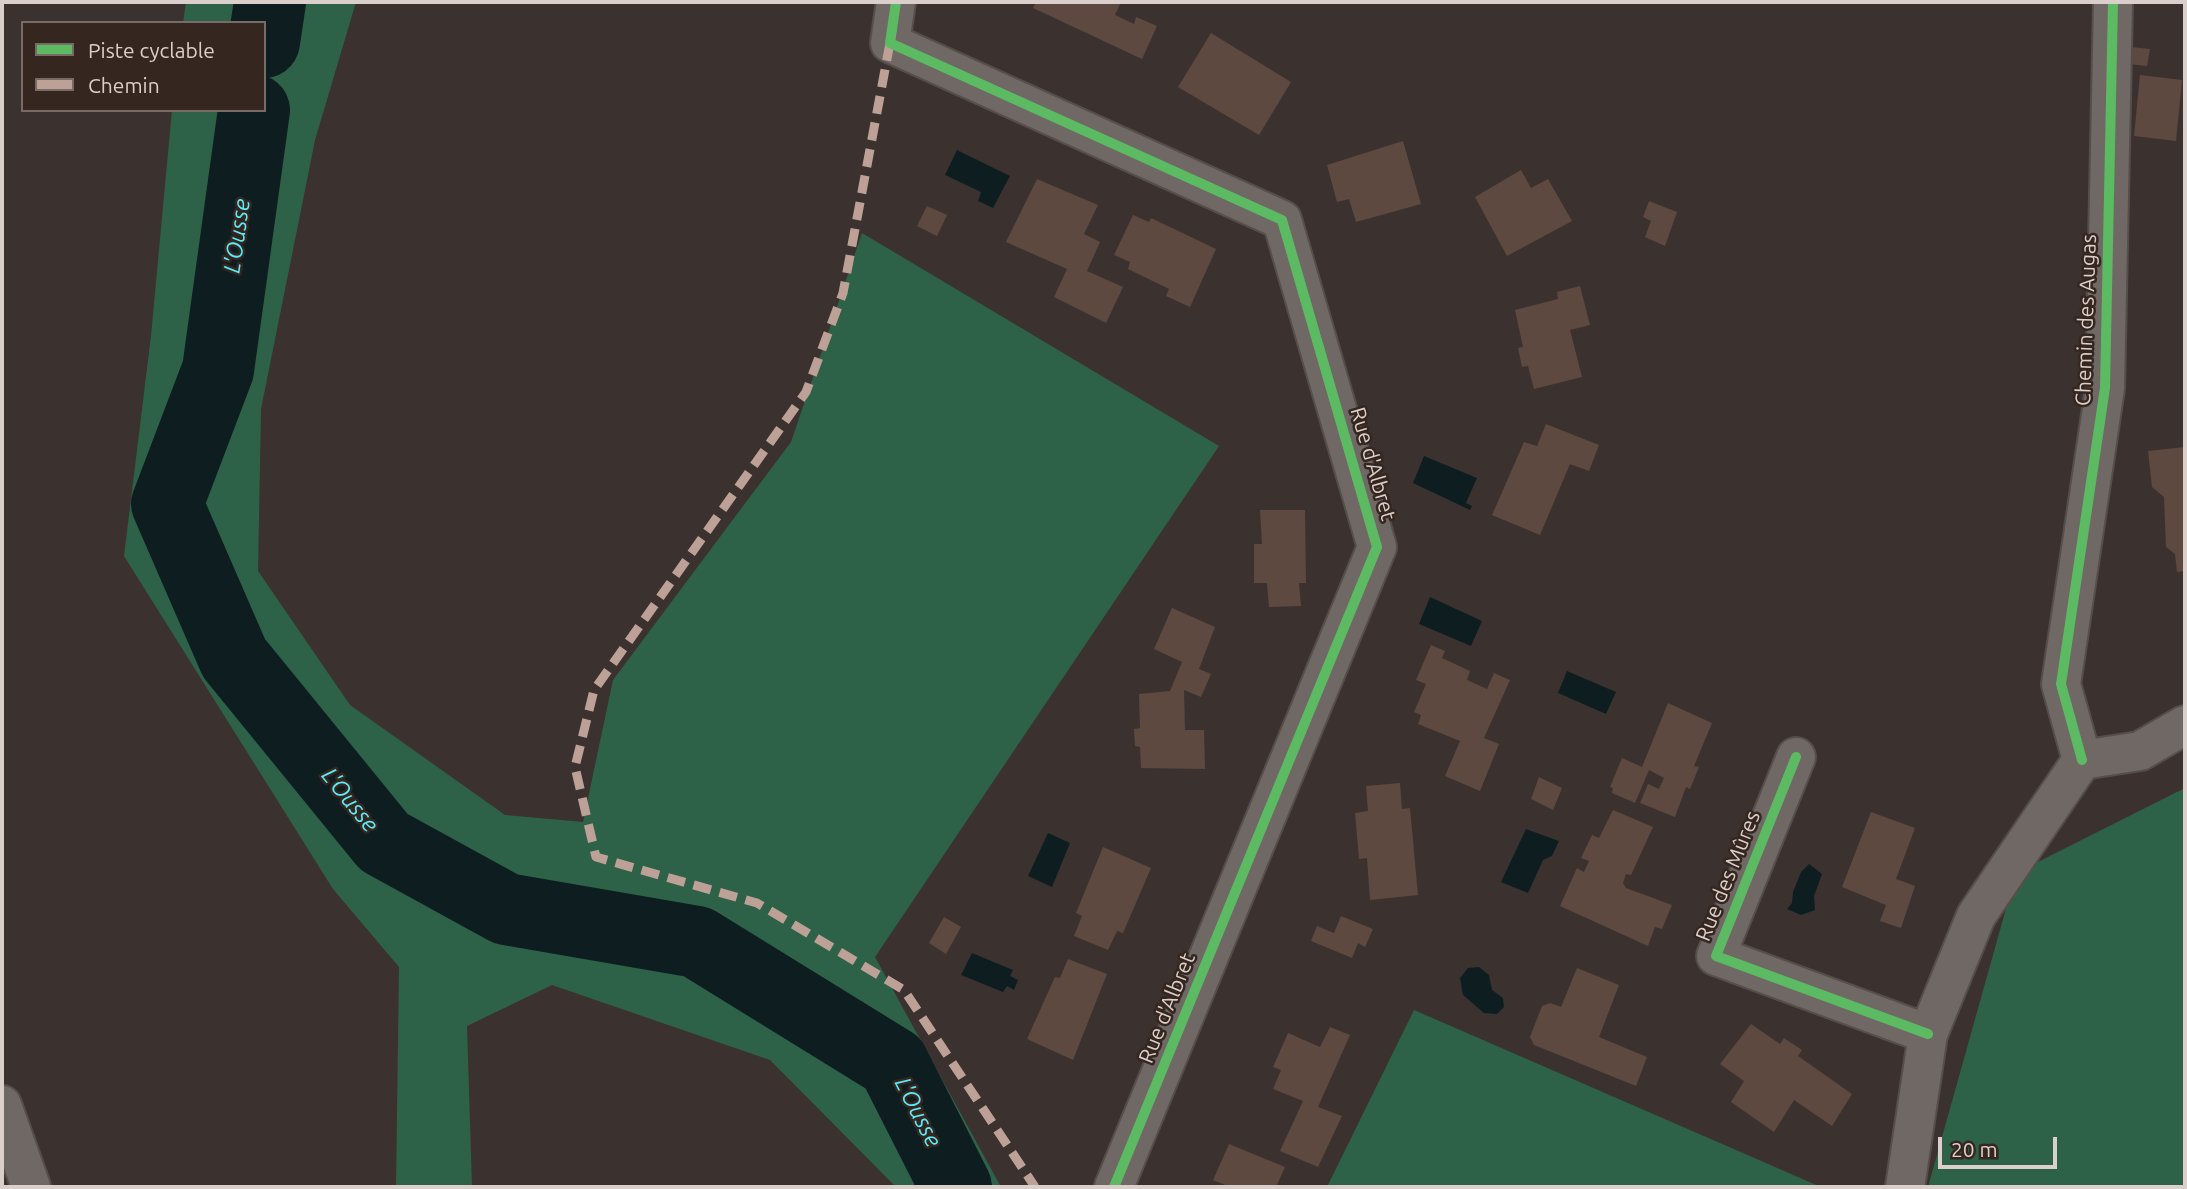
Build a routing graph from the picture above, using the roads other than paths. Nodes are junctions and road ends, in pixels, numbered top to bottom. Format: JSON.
{"nodes":[{"id":1,"x":896,"y":2,"type":"edge"},
{"id":2,"x":2113,"y":2,"type":"edge"},
{"id":3,"x":2185,"y":725,"type":"edge"},
{"id":4,"x":1796,"y":757,"type":"dead end"},
{"id":5,"x":2082,"y":760,"type":"junction"},
{"id":6,"x":1928,"y":1034,"type":"junction"},
{"id":7,"x":2,"y":1105,"type":"edge"},
{"id":8,"x":31,"y":1187,"type":"edge"},
{"id":9,"x":1114,"y":1187,"type":"edge"},
{"id":10,"x":1905,"y":1187,"type":"edge"}],
"edges":[{"from":1,"to":9,"type":"street","name":"Rue d'Albret"},
{"from":2,"to":5,"type":"street","name":"Chemin des Augas"},
{"from":3,"to":5,"type":"street"},
{"from":4,"to":6,"type":"street","name":"Rue des Mûres"},
{"from":5,"to":6,"type":"street"},
{"from":6,"to":10,"type":"street"},
{"from":7,"to":8,"type":"street"}]}
